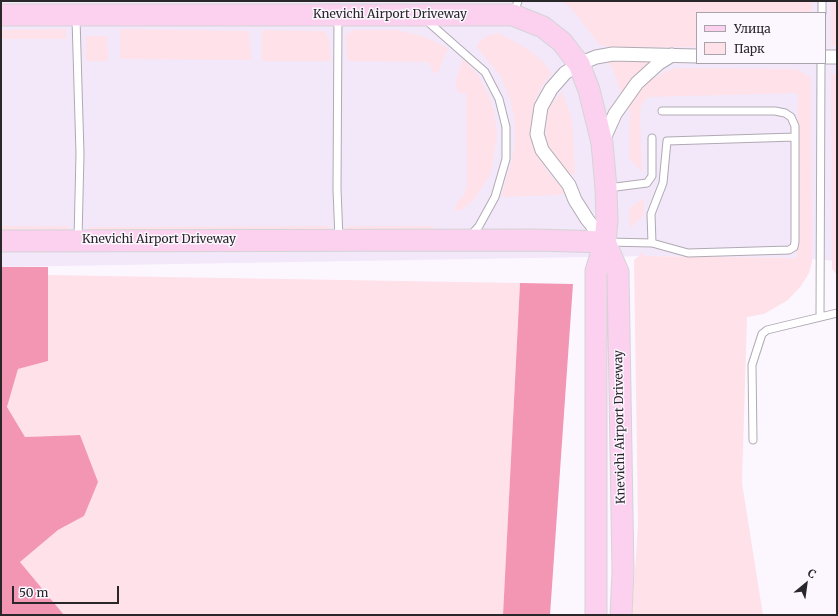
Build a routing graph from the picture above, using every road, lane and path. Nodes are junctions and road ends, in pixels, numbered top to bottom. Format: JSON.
{"nodes":[{"id":1,"x":822,"y":1,"type":"edge"},
{"id":2,"x":516,"y":8,"type":"edge"},
{"id":3,"x":822,"y":12,"type":"edge"},
{"id":4,"x":1,"y":14,"type":"edge"},
{"id":5,"x":419,"y":14,"type":"junction"},
{"id":6,"x":76,"y":15,"type":"junction"},
{"id":7,"x":338,"y":15,"type":"junction"},
{"id":8,"x":672,"y":55,"type":"junction"},
{"id":9,"x":696,"y":56,"type":"edge"},
{"id":10,"x":826,"y":57,"type":"edge"},
{"id":11,"x":837,"y":58,"type":"edge"},
{"id":12,"x":580,"y":64,"type":"junction"},
{"id":13,"x":821,"y":64,"type":"edge"},
{"id":14,"x":662,"y":111,"type":"dead end"},
{"id":15,"x":795,"y":137,"type":"junction"},
{"id":16,"x":652,"y":138,"type":"dead end"},
{"id":17,"x":602,"y":143,"type":"junction"},
{"id":18,"x":606,"y":188,"type":"junction"},
{"id":19,"x":78,"y":240,"type":"junction"},
{"id":20,"x":466,"y":240,"type":"junction"},
{"id":21,"x":1,"y":241,"type":"edge"},
{"id":22,"x":339,"y":241,"type":"junction"},
{"id":23,"x":605,"y":242,"type":"junction"},
{"id":24,"x":652,"y":242,"type":"junction"},
{"id":25,"x":837,"y":313,"type":"edge"},
{"id":26,"x":820,"y":316,"type":"junction"},
{"id":27,"x":753,"y":440,"type":"dead end"},
{"id":28,"x":596,"y":615,"type":"edge"},
{"id":29,"x":621,"y":615,"type":"edge"}],
"edges":[{"from":1,"to":3,"type":"lane"},
{"from":2,"to":5,"type":"main road","name":"Knevichi Airport Driveway"},
{"from":2,"to":12,"type":"main road","name":"Knevichi Airport Driveway"},
{"from":4,"to":6,"type":"main road","name":"Knevichi Airport Driveway"},
{"from":5,"to":7,"type":"main road","name":"Knevichi Airport Driveway"},
{"from":5,"to":20,"type":"lane"},
{"from":6,"to":7,"type":"main road","name":"Knevichi Airport Driveway"},
{"from":6,"to":19,"type":"lane"},
{"from":7,"to":22,"type":"lane"},
{"from":8,"to":9,"type":"street"},
{"from":8,"to":12,"type":"street"},
{"from":8,"to":17,"type":"street"},
{"from":10,"to":11,"type":"street"},
{"from":12,"to":17,"type":"main road","name":"Knevichi Airport Driveway"},
{"from":12,"to":23,"type":"street"},
{"from":13,"to":26,"type":"lane"},
{"from":14,"to":15,"type":"lane"},
{"from":15,"to":24,"type":"lane"},
{"from":15,"to":24,"type":"lane"},
{"from":16,"to":18,"type":"lane"},
{"from":17,"to":18,"type":"main road","name":"Knevichi Airport Driveway"},
{"from":18,"to":23,"type":"main road","name":"Knevichi Airport Driveway"},
{"from":19,"to":21,"type":"main road","name":"Knevichi Airport Driveway"},
{"from":19,"to":22,"type":"main road","name":"Knevichi Airport Driveway"},
{"from":20,"to":22,"type":"main road","name":"Knevichi Airport Driveway"},
{"from":20,"to":23,"type":"main road","name":"Knevichi Airport Driveway"},
{"from":23,"to":24,"type":"lane"},
{"from":23,"to":28,"type":"main road","name":"Knevichi Airport Driveway"},
{"from":23,"to":29,"type":"main road","name":"Knevichi Airport Driveway"},
{"from":25,"to":26,"type":"lane"},
{"from":26,"to":27,"type":"lane"}]}
